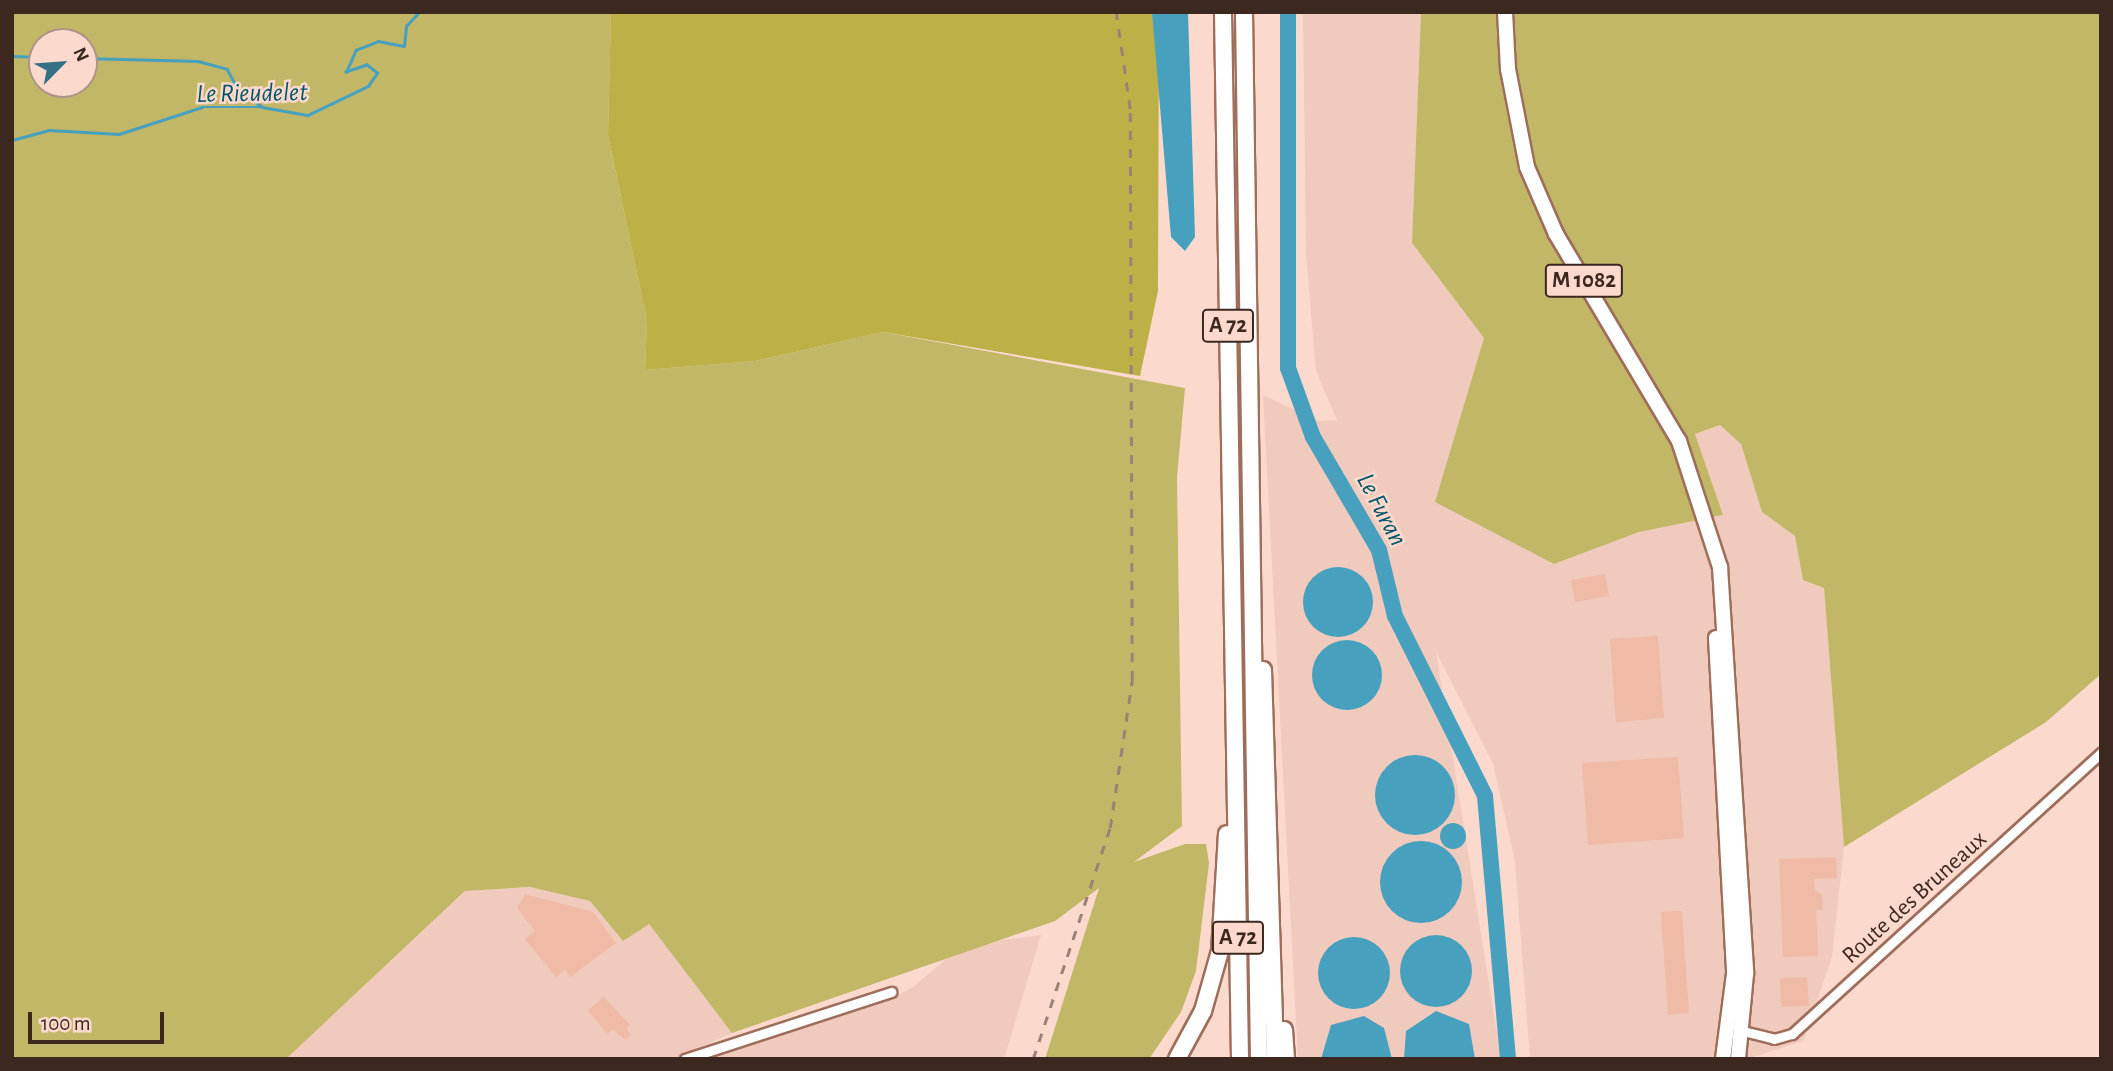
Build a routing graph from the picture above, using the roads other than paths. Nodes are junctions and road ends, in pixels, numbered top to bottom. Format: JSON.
{"nodes":[{"id":1,"x":1223,"y":12,"type":"edge"},
{"id":2,"x":1244,"y":12,"type":"edge"},
{"id":3,"x":1505,"y":12,"type":"edge"},
{"id":4,"x":1252,"y":624,"type":"junction"},
{"id":5,"x":2101,"y":753,"type":"edge"},
{"id":6,"x":1237,"y":817,"type":"junction"},
{"id":7,"x":1272,"y":879,"type":"junction"},
{"id":8,"x":891,"y":992,"type":"dead end"},
{"id":9,"x":1736,"y":1027,"type":"junction"},
{"id":10,"x":685,"y":1059,"type":"edge"},
{"id":11,"x":1177,"y":1059,"type":"edge"},
{"id":12,"x":1240,"y":1059,"type":"edge"},
{"id":13,"x":1259,"y":1059,"type":"edge"},
{"id":14,"x":1275,"y":1059,"type":"edge"},
{"id":15,"x":1286,"y":1059,"type":"edge"},
{"id":16,"x":1723,"y":1059,"type":"edge"},
{"id":17,"x":1738,"y":1059,"type":"edge"}],
"edges":[{"from":1,"to":6,"type":"highway","number":"A 72"},
{"from":2,"to":4,"type":"highway","number":"A 72"},
{"from":3,"to":9,"type":"main road","number":"M 1082"},
{"from":4,"to":7,"type":"highway"},
{"from":4,"to":13,"type":"highway","number":"A 72"},
{"from":5,"to":9,"type":"street","name":"Route des Bruneaux"},
{"from":6,"to":11,"type":"highway"},
{"from":6,"to":12,"type":"highway","number":"A 72"},
{"from":7,"to":14,"type":"highway"},
{"from":7,"to":15,"type":"highway"},
{"from":8,"to":10,"type":"street"},
{"from":9,"to":16,"type":"main road","number":"M 1082"},
{"from":9,"to":17,"type":"main road","number":"M 1082"}]}
